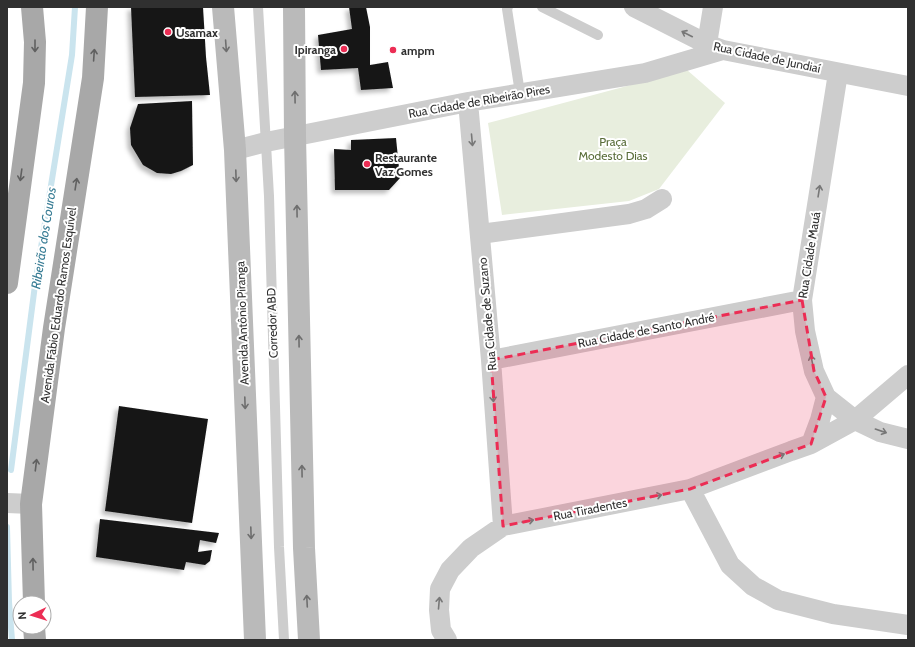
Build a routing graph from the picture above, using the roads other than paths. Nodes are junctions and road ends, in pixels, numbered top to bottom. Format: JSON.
{"nodes":[{"id":1,"x":32,"y":7,"type":"edge"},
{"id":2,"x":97,"y":7,"type":"edge"},
{"id":3,"x":223,"y":7,"type":"edge"},
{"id":4,"x":258,"y":7,"type":"edge"},
{"id":5,"x":294,"y":7,"type":"edge"},
{"id":6,"x":508,"y":7,"type":"edge"},
{"id":7,"x":542,"y":7,"type":"edge"},
{"id":8,"x":634,"y":7,"type":"edge"},
{"id":9,"x":713,"y":7,"type":"edge"},
{"id":10,"x":598,"y":35,"type":"dead end"},
{"id":11,"x":715,"y":47,"type":"junction"},
{"id":12,"x":838,"y":73,"type":"junction"},
{"id":13,"x":908,"y":86,"type":"edge"},
{"id":14,"x":520,"y":93,"type":"junction"},
{"id":15,"x":468,"y":102,"type":"junction"},
{"id":16,"x":295,"y":136,"type":"junction"},
{"id":17,"x":266,"y":142,"type":"junction"},
{"id":18,"x":234,"y":150,"type":"junction"},
{"id":19,"x":662,"y":198,"type":"dead end"},
{"id":20,"x":480,"y":234,"type":"junction"},
{"id":21,"x":7,"y":283,"type":"edge"},
{"id":22,"x":802,"y":300,"type":"junction"},
{"id":23,"x":491,"y":360,"type":"junction"},
{"id":24,"x":908,"y":375,"type":"edge"},
{"id":25,"x":826,"y":397,"type":"junction"},
{"id":26,"x":855,"y":420,"type":"junction"},
{"id":27,"x":908,"y":439,"type":"edge"},
{"id":28,"x":811,"y":444,"type":"junction"},
{"id":29,"x":690,"y":489,"type":"junction"},
{"id":30,"x":7,"y":503,"type":"edge"},
{"id":31,"x":31,"y":504,"type":"junction"},
{"id":32,"x":502,"y":526,"type":"junction"},
{"id":33,"x":34,"y":595,"type":"edge"},
{"id":34,"x":908,"y":625,"type":"edge"},
{"id":35,"x":255,"y":640,"type":"edge"},
{"id":36,"x":284,"y":640,"type":"edge"},
{"id":37,"x":309,"y":640,"type":"edge"},
{"id":38,"x":447,"y":640,"type":"edge"}],
"edges":[{"from":1,"to":21,"type":"main road","one_way":true},
{"from":31,"to":2,"type":"main road","name":"Avenida Fábio Eduardo Ramos Esquível","one_way":true},
{"from":3,"to":18,"type":"main road","name":"Avenida Antônio Piranga","one_way":true},
{"from":4,"to":17,"type":"lane","name":"Corredor ABD"},
{"from":16,"to":5,"type":"main road","one_way":true},
{"from":6,"to":14,"type":"lane"},
{"from":7,"to":10,"type":"lane"},
{"from":11,"to":8,"type":"street","name":"Rua Cidade de Jundiaí","one_way":true},
{"from":9,"to":11,"type":"street"},
{"from":11,"to":12,"type":"street","name":"Rua Cidade de Jundiaí"},
{"from":11,"to":14,"type":"street","name":"Rua Cidade de Ribeirão Pires"},
{"from":12,"to":13,"type":"street","name":"Rua Cidade de Jundiaí"},
{"from":22,"to":12,"type":"street","name":"Rua Cidade Mauá","one_way":true},
{"from":14,"to":15,"type":"street","name":"Rua Cidade de Ribeirão Pires"},
{"from":15,"to":16,"type":"street","name":"Rua Cidade de Ribeirão Pires"},
{"from":15,"to":20,"type":"street","name":"Rua Cidade de Suzano","one_way":true},
{"from":16,"to":17,"type":"street","name":"Rua Cidade de Ribeirão Pires"},
{"from":37,"to":16,"type":"main road","one_way":true},
{"from":17,"to":18,"type":"street","name":"Rua Cidade de Ribeirão Pires"},
{"from":17,"to":36,"type":"lane","name":"Corredor ABD"},
{"from":18,"to":35,"type":"main road","name":"Avenida Antônio Piranga","one_way":true},
{"from":19,"to":20,"type":"street"},
{"from":20,"to":23,"type":"street","name":"Rua Cidade de Suzano"},
{"from":22,"to":23,"type":"street","name":"Rua Cidade de Santo André"},
{"from":25,"to":22,"type":"street","name":"Rua Cidade Mauá","one_way":true},
{"from":23,"to":32,"type":"street","name":"Rua Cidade de Suzano","one_way":true},
{"from":24,"to":26,"type":"street","name":"Rua Tiradentes"},
{"from":25,"to":26,"type":"street","name":"Rua Cidade Mauá"},
{"from":25,"to":28,"type":"street"},
{"from":26,"to":27,"type":"street","name":"Rua Cidade Mauá","one_way":true},
{"from":26,"to":28,"type":"street","name":"Rua Tiradentes"},
{"from":29,"to":28,"type":"street","name":"Rua Tiradentes","one_way":true},
{"from":32,"to":29,"type":"street","name":"Rua Tiradentes","one_way":true},
{"from":29,"to":34,"type":"street"},
{"from":30,"to":31,"type":"street"},
{"from":33,"to":31,"type":"main road","name":"Avenida Fábio Eduardo Ramos Esquível","one_way":true},
{"from":38,"to":32,"type":"street","name":"Rua Tiradentes","one_way":true}]}
